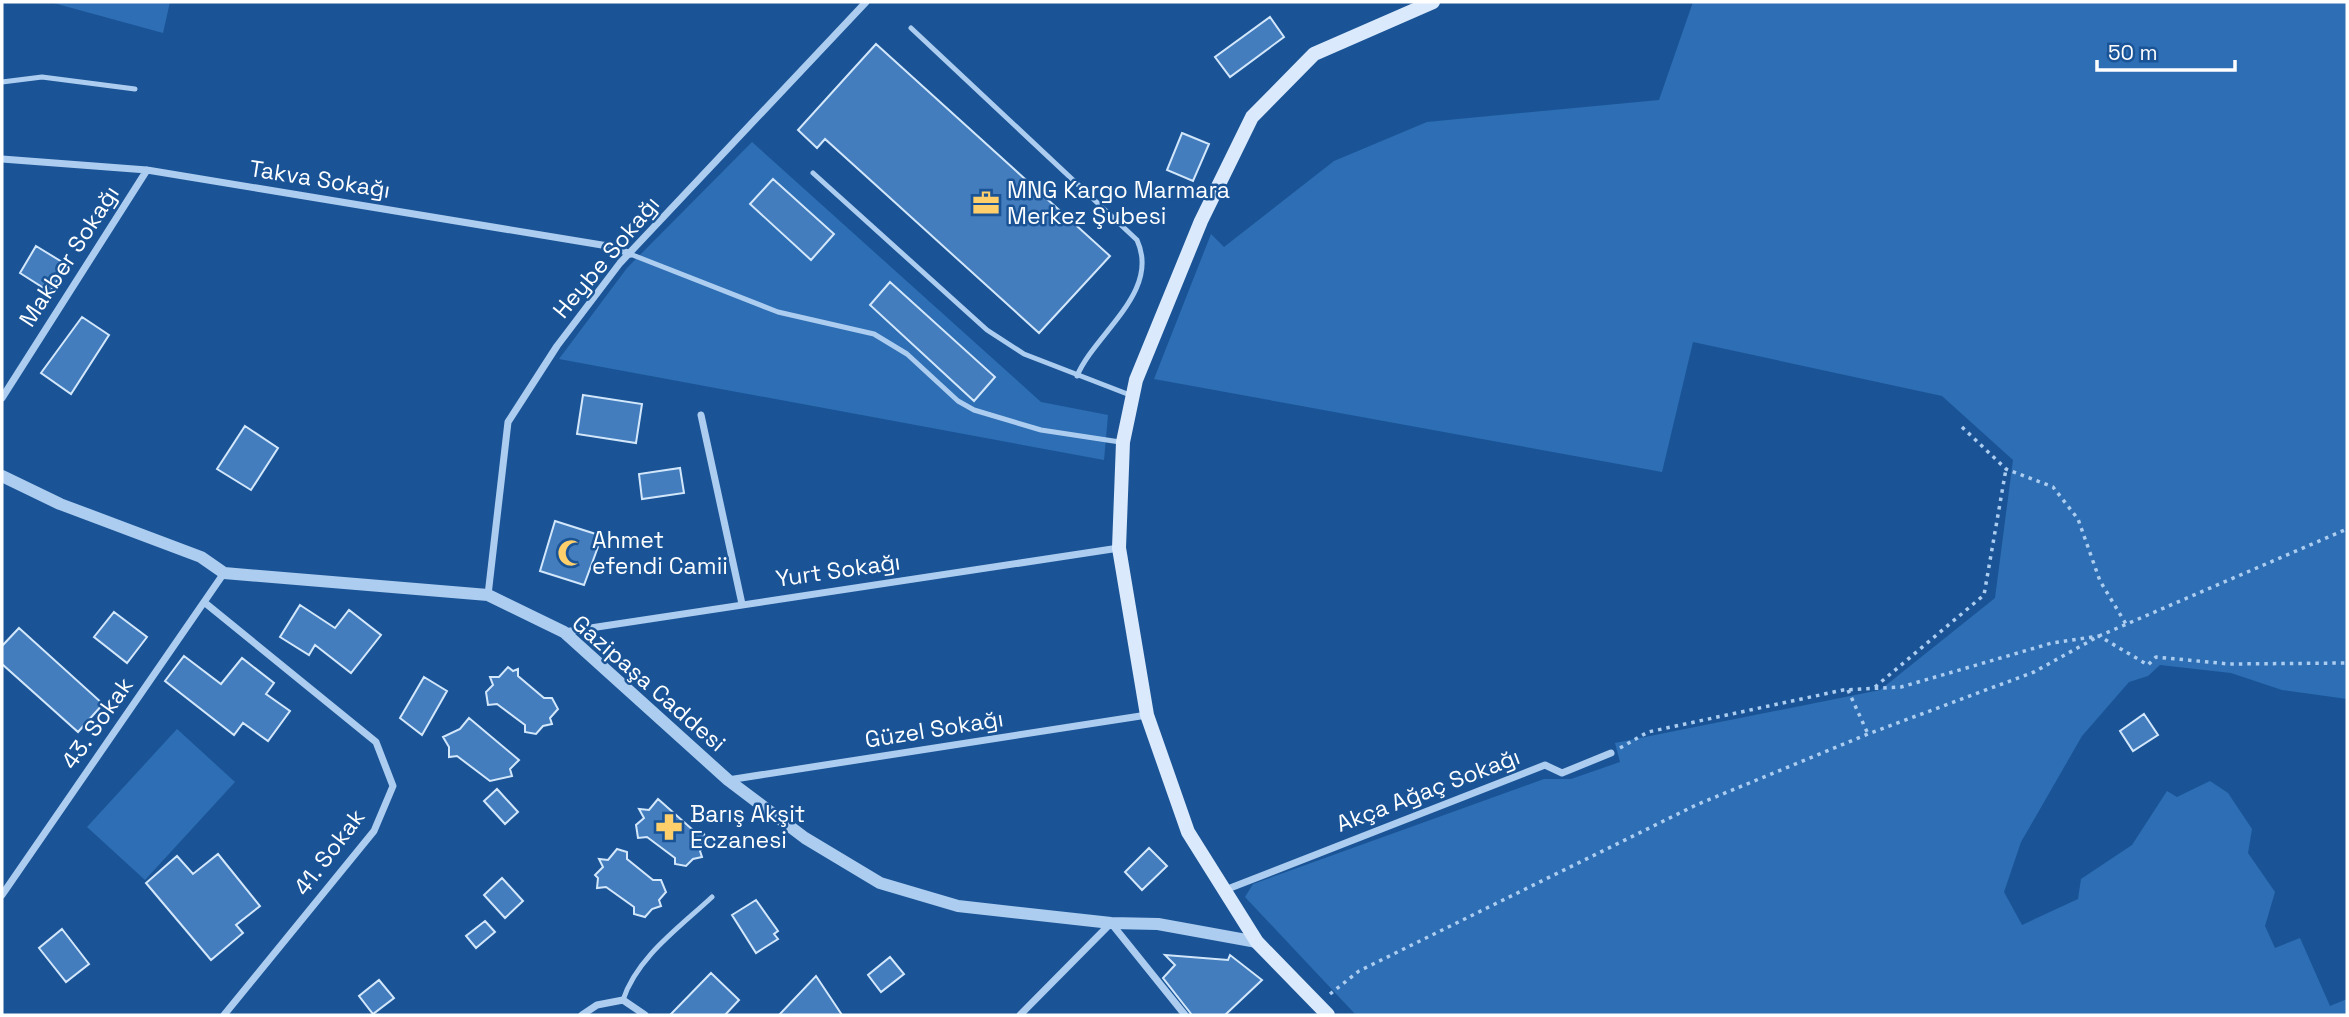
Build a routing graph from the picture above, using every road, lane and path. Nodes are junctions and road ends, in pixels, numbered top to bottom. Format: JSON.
{"nodes":[{"id":1,"x":866,"y":2,"type":"edge"},
{"id":2,"x":1433,"y":2,"type":"edge"},
{"id":3,"x":911,"y":28,"type":"dead end"},
{"id":4,"x":2,"y":82,"type":"edge"},
{"id":5,"x":135,"y":89,"type":"dead end"},
{"id":6,"x":3,"y":160,"type":"edge"},
{"id":7,"x":147,"y":170,"type":"junction"},
{"id":8,"x":813,"y":173,"type":"dead end"},
{"id":9,"x":629,"y":254,"type":"junction"},
{"id":10,"x":1077,"y":376,"type":"junction"},
{"id":11,"x":1133,"y":396,"type":"junction"},
{"id":12,"x":2,"y":398,"type":"edge"},
{"id":13,"x":701,"y":415,"type":"dead end"},
{"id":14,"x":1962,"y":427,"type":"dead end"},
{"id":15,"x":1124,"y":442,"type":"junction"},
{"id":16,"x":2006,"y":469,"type":"junction"},
{"id":17,"x":2,"y":476,"type":"edge"},
{"id":18,"x":2347,"y":529,"type":"edge"},
{"id":19,"x":1119,"y":548,"type":"junction"},
{"id":20,"x":224,"y":573,"type":"junction"},
{"id":21,"x":488,"y":595,"type":"junction"},
{"id":22,"x":204,"y":602,"type":"junction"},
{"id":23,"x":742,"y":604,"type":"junction"},
{"id":24,"x":2126,"y":624,"type":"junction"},
{"id":25,"x":564,"y":632,"type":"junction"},
{"id":26,"x":2099,"y":636,"type":"junction"},
{"id":27,"x":2347,"y":663,"type":"edge"},
{"id":28,"x":1874,"y":688,"type":"junction"},
{"id":29,"x":1848,"y":690,"type":"junction"},
{"id":30,"x":1147,"y":715,"type":"junction"},
{"id":31,"x":1868,"y":734,"type":"junction"},
{"id":32,"x":1611,"y":753,"type":"joint"},
{"id":33,"x":728,"y":780,"type":"junction"},
{"id":34,"x":1225,"y":890,"type":"junction"},
{"id":35,"x":2,"y":895,"type":"edge"},
{"id":36,"x":712,"y":897,"type":"dead end"},
{"id":37,"x":1111,"y":923,"type":"junction"},
{"id":38,"x":1257,"y":942,"type":"junction"},
{"id":39,"x":623,"y":1000,"type":"junction"},
{"id":40,"x":1323,"y":1010,"type":"edge"},
{"id":41,"x":224,"y":1015,"type":"edge"},
{"id":42,"x":582,"y":1015,"type":"edge"},
{"id":43,"x":645,"y":1015,"type":"edge"},
{"id":44,"x":1020,"y":1015,"type":"edge"},
{"id":45,"x":1185,"y":1015,"type":"edge"}],
"edges":[{"from":1,"to":9,"type":"street","name":"Heybe Sokağı"},
{"from":2,"to":11,"type":"main road"},
{"from":3,"to":10,"type":"lane"},
{"from":4,"to":5,"type":"lane"},
{"from":6,"to":7,"type":"street","name":"Takva Sokağı"},
{"from":7,"to":9,"type":"street","name":"Takva Sokağı"},
{"from":7,"to":12,"type":"street","name":"Makber Sokağı"},
{"from":8,"to":10,"type":"lane"},
{"from":9,"to":15,"type":"lane"},
{"from":9,"to":21,"type":"street","name":"Heybe Sokağı"},
{"from":10,"to":11,"type":"lane"},
{"from":11,"to":15,"type":"main road"},
{"from":13,"to":23,"type":"street"},
{"from":14,"to":16,"type":"path"},
{"from":15,"to":19,"type":"main road"},
{"from":16,"to":24,"type":"path"},
{"from":16,"to":28,"type":"path"},
{"from":17,"to":20,"type":"street","name":"Gazipaşa Caddesi"},
{"from":18,"to":24,"type":"path"},
{"from":19,"to":23,"type":"street","name":"Yurt Sokağı"},
{"from":19,"to":30,"type":"main road"},
{"from":20,"to":21,"type":"street","name":"Gazipaşa Caddesi"},
{"from":20,"to":22,"type":"street","name":"43. Sokak"},
{"from":21,"to":25,"type":"street","name":"Gazipaşa Caddesi"},
{"from":22,"to":35,"type":"street","name":"43. Sokak"},
{"from":22,"to":41,"type":"street","name":"41. Sokak"},
{"from":23,"to":25,"type":"street","name":"Yurt Sokağı"},
{"from":24,"to":26,"type":"path"},
{"from":25,"to":33,"type":"street","name":"Gazipaşa Caddesi"},
{"from":26,"to":27,"type":"path"},
{"from":26,"to":28,"type":"path"},
{"from":26,"to":31,"type":"path"},
{"from":28,"to":29,"type":"path"},
{"from":29,"to":31,"type":"path"},
{"from":29,"to":32,"type":"path"},
{"from":30,"to":33,"type":"street","name":"Güzel Sokağı"},
{"from":30,"to":34,"type":"main road"},
{"from":31,"to":40,"type":"path"},
{"from":32,"to":34,"type":"street","name":"Akça Ağaç Sokağı"},
{"from":33,"to":37,"type":"street","name":"Gazipaşa Caddesi"},
{"from":34,"to":38,"type":"main road"},
{"from":36,"to":39,"type":"lane"},
{"from":37,"to":38,"type":"street","name":"Gazipaşa Caddesi"},
{"from":37,"to":44,"type":"street"},
{"from":37,"to":45,"type":"street"},
{"from":38,"to":40,"type":"main road"},
{"from":39,"to":42,"type":"street"},
{"from":39,"to":43,"type":"street"}]}
